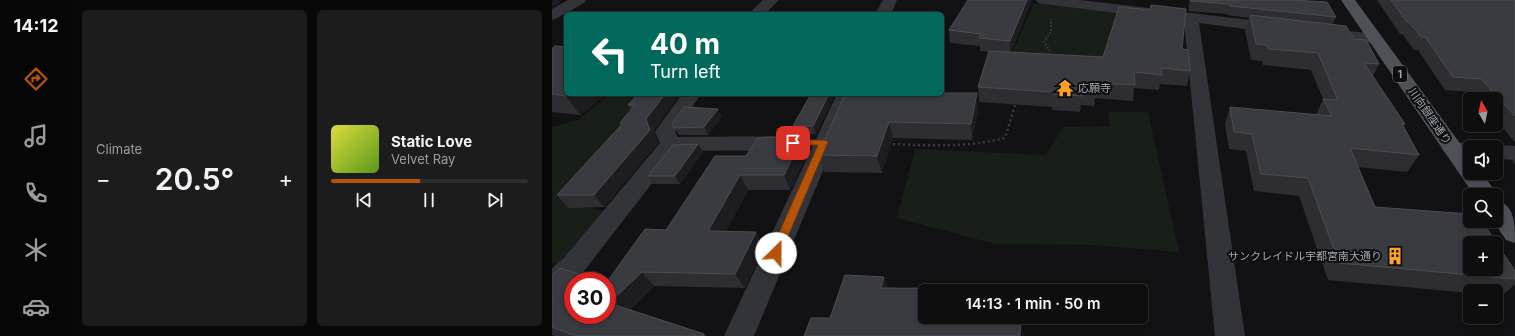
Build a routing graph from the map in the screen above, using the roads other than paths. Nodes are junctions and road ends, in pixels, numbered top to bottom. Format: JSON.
{"nodes":[{"id":1,"x":579,"y":0,"type":"edge"},
{"id":2,"x":772,"y":0,"type":"edge"},
{"id":3,"x":890,"y":0,"type":"edge"},
{"id":4,"x":1049,"y":0,"type":"edge"},
{"id":5,"x":1348,"y":0,"type":"edge"},
{"id":6,"x":758,"y":12,"type":"edge"},
{"id":7,"x":884,"y":12,"type":"edge"},
{"id":8,"x":552,"y":15,"type":"edge"},
{"id":9,"x":1191,"y":18,"type":"junction"},
{"id":10,"x":1375,"y":39,"type":"junction"},
{"id":11,"x":691,"y":96,"type":"edge"},
{"id":12,"x":845,"y":96,"type":"edge"},
{"id":13,"x":824,"y":142,"type":"junction"},
{"id":14,"x":671,"y":144,"type":"junction"},
{"id":15,"x":1461,"y":149,"type":"edge"},
{"id":16,"x":1503,"y":152,"type":"edge"},
{"id":17,"x":1515,"y":153,"type":"edge"},
{"id":18,"x":1503,"y":217,"type":"edge"},
{"id":19,"x":1515,"y":233,"type":"edge"},
{"id":20,"x":552,"y":284,"type":"edge"},
{"id":21,"x":739,"y":336,"type":"edge"},
{"id":22,"x":1230,"y":336,"type":"edge"}],
"edges":[{"from":1,"to":8,"type":"street"},
{"from":2,"to":6,"type":"street"},
{"from":3,"to":7,"type":"street"},
{"from":4,"to":9,"type":"street"},
{"from":5,"to":10,"type":"main road","name":"川向銀座通り","number":"1"},
{"from":9,"to":10,"type":"street"},
{"from":9,"to":22,"type":"street"},
{"from":10,"to":15,"type":"main road","name":"川向銀座通り","number":"1"},
{"from":11,"to":14,"type":"street"},
{"from":12,"to":13,"type":"street"},
{"from":13,"to":14,"type":"street"},
{"from":13,"to":21,"type":"street"},
{"from":14,"to":20,"type":"street"},
{"from":16,"to":17,"type":"street"},
{"from":18,"to":19,"type":"main road"}]}
